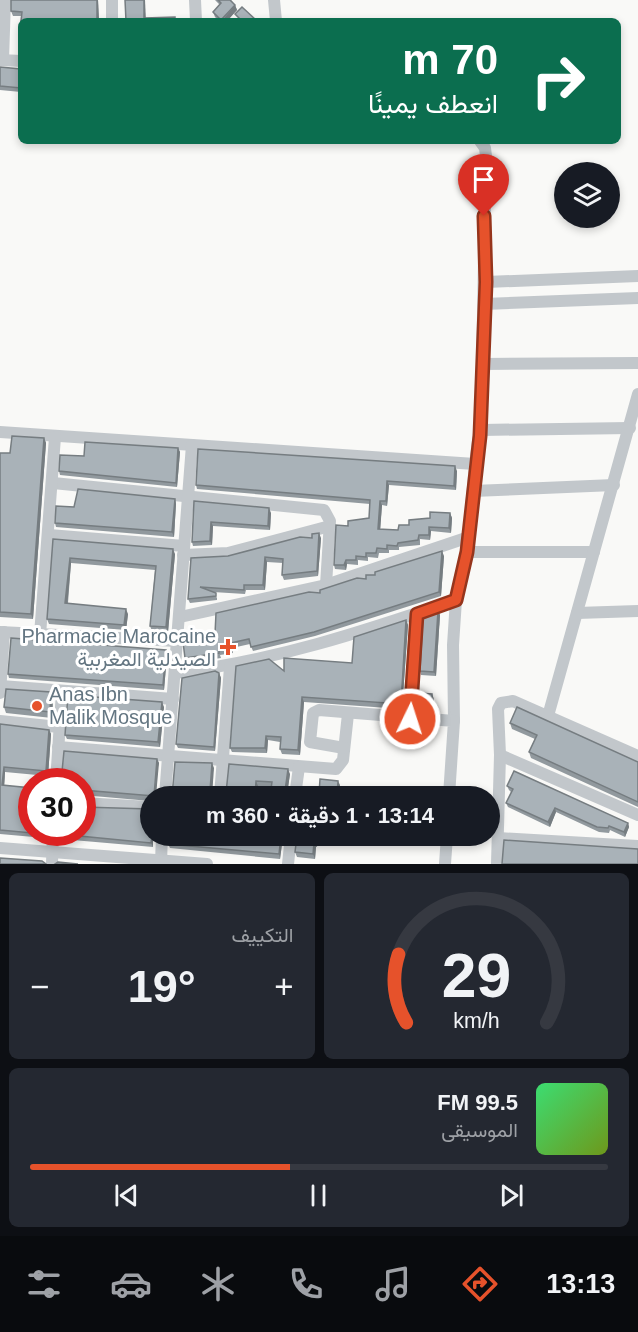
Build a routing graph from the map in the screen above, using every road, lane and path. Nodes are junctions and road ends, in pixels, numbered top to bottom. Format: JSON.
{"nodes":[{"id":1,"x":4,"y":0,"type":"edge"},
{"id":2,"x":112,"y":0,"type":"edge"},
{"id":3,"x":195,"y":0,"type":"edge"},
{"id":4,"x":274,"y":0,"type":"edge"},
{"id":5,"x":112,"y":18,"type":"edge"},
{"id":6,"x":196,"y":18,"type":"edge"},
{"id":7,"x":276,"y":18,"type":"edge"},
{"id":8,"x":1,"y":60,"type":"edge"},
{"id":9,"x":18,"y":61,"type":"edge"},
{"id":10,"x":482,"y":144,"type":"edge"},
{"id":11,"x":638,"y":276,"type":"edge"},
{"id":12,"x":486,"y":282,"type":"junction"},
{"id":13,"x":638,"y":298,"type":"edge"},
{"id":14,"x":484,"y":304,"type":"junction"},
{"id":15,"x":638,"y":363,"type":"edge"},
{"id":16,"x":482,"y":364,"type":"junction"},
{"id":17,"x":638,"y":394,"type":"edge"},
{"id":18,"x":634,"y":421,"type":"edge"},
{"id":19,"x":481,"y":430,"type":"junction"},
{"id":20,"x":0,"y":432,"type":"edge"},
{"id":21,"x":55,"y":437,"type":"junction"},
{"id":22,"x":192,"y":445,"type":"junction"},
{"id":23,"x":475,"y":464,"type":"junction"},
{"id":24,"x":53,"y":483,"type":"junction"},
{"id":25,"x":614,"y":485,"type":"junction"},
{"id":26,"x":473,"y":491,"type":"junction"},
{"id":27,"x":188,"y":495,"type":"junction"},
{"id":28,"x":330,"y":526,"type":"junction"},
{"id":29,"x":49,"y":535,"type":"junction"},
{"id":30,"x":469,"y":537,"type":"junction"},
{"id":31,"x":184,"y":550,"type":"junction"},
{"id":32,"x":467,"y":552,"type":"junction"},
{"id":33,"x":594,"y":552,"type":"junction"},
{"id":34,"x":326,"y":585,"type":"junction"},
{"id":35,"x":456,"y":600,"type":"junction"},
{"id":36,"x":638,"y":611,"type":"edge"},
{"id":37,"x":577,"y":613,"type":"junction"},
{"id":38,"x":417,"y":614,"type":"junction"},
{"id":39,"x":180,"y":617,"type":"junction"},
{"id":40,"x":2,"y":632,"type":"edge"},
{"id":41,"x":40,"y":635,"type":"junction"},
{"id":42,"x":177,"y":641,"type":"junction"},
{"id":43,"x":230,"y":667,"type":"junction"},
{"id":44,"x":175,"y":674,"type":"junction"},
{"id":45,"x":1,"y":681,"type":"edge"},
{"id":46,"x":62,"y":692,"type":"junction"},
{"id":47,"x":0,"y":693,"type":"edge"},
{"id":48,"x":173,"y":699,"type":"junction"},
{"id":49,"x":348,"y":714,"type":"junction"},
{"id":50,"x":548,"y":716,"type":"junction"},
{"id":51,"x":410,"y":719,"type":"junction"},
{"id":52,"x":0,"y":721,"type":"edge"},
{"id":53,"x":453,"y":721,"type":"junction"},
{"id":54,"x":58,"y":727,"type":"junction"},
{"id":55,"x":58,"y":747,"type":"junction"},
{"id":56,"x":344,"y":748,"type":"junction"},
{"id":57,"x":169,"y":755,"type":"junction"},
{"id":58,"x":500,"y":755,"type":"junction"},
{"id":59,"x":638,"y":756,"type":"edge"},
{"id":60,"x":223,"y":759,"type":"junction"},
{"id":61,"x":299,"y":767,"type":"junction"},
{"id":62,"x":57,"y":768,"type":"edge"},
{"id":63,"x":166,"y":786,"type":"edge"},
{"id":64,"x":221,"y":786,"type":"edge"},
{"id":65,"x":296,"y":786,"type":"edge"},
{"id":66,"x":450,"y":786,"type":"edge"},
{"id":67,"x":499,"y":786,"type":"edge"},
{"id":68,"x":96,"y":804,"type":"edge"},
{"id":69,"x":140,"y":806,"type":"edge"},
{"id":70,"x":638,"y":815,"type":"edge"},
{"id":71,"x":500,"y":838,"type":"edge"},
{"id":72,"x":159,"y":846,"type":"edge"},
{"id":73,"x":290,"y":846,"type":"edge"},
{"id":74,"x":446,"y":846,"type":"edge"},
{"id":75,"x":498,"y":846,"type":"edge"},
{"id":76,"x":638,"y":846,"type":"edge"},
{"id":77,"x":0,"y":848,"type":"edge"},
{"id":78,"x":52,"y":858,"type":"edge"},
{"id":79,"x":153,"y":862,"type":"edge"},
{"id":80,"x":207,"y":864,"type":"edge"},
{"id":81,"x":288,"y":864,"type":"edge"},
{"id":82,"x":445,"y":864,"type":"edge"},
{"id":83,"x":497,"y":864,"type":"edge"}],
"edges":[{"from":1,"to":8,"type":"street"},
{"from":2,"to":5,"type":"street"},
{"from":3,"to":6,"type":"street"},
{"from":4,"to":7,"type":"street"},
{"from":8,"to":9,"type":"street"},
{"from":10,"to":12,"type":"street"},
{"from":11,"to":12,"type":"street"},
{"from":12,"to":14,"type":"street"},
{"from":13,"to":14,"type":"street"},
{"from":14,"to":16,"type":"street"},
{"from":15,"to":16,"type":"street"},
{"from":16,"to":19,"type":"street"},
{"from":17,"to":18,"type":"street"},
{"from":18,"to":19,"type":"street"},
{"from":18,"to":25,"type":"street"},
{"from":19,"to":23,"type":"street"},
{"from":20,"to":21,"type":"street"},
{"from":21,"to":22,"type":"street"},
{"from":21,"to":24,"type":"street"},
{"from":22,"to":23,"type":"street"},
{"from":22,"to":27,"type":"street"},
{"from":23,"to":26,"type":"street"},
{"from":24,"to":27,"type":"street"},
{"from":24,"to":29,"type":"street"},
{"from":25,"to":26,"type":"street"},
{"from":25,"to":33,"type":"street"},
{"from":26,"to":30,"type":"street"},
{"from":27,"to":28,"type":"street"},
{"from":27,"to":31,"type":"street"},
{"from":28,"to":31,"type":"street"},
{"from":28,"to":34,"type":"street"},
{"from":29,"to":31,"type":"street"},
{"from":29,"to":41,"type":"street"},
{"from":30,"to":32,"type":"street"},
{"from":30,"to":34,"type":"street"},
{"from":31,"to":39,"type":"street"},
{"from":32,"to":33,"type":"street"},
{"from":32,"to":35,"type":"street"},
{"from":33,"to":37,"type":"street"},
{"from":34,"to":39,"type":"street"},
{"from":35,"to":38,"type":"street"},
{"from":35,"to":53,"type":"street"},
{"from":36,"to":37,"type":"street"},
{"from":37,"to":50,"type":"street"},
{"from":38,"to":43,"type":"street"},
{"from":38,"to":51,"type":"street"},
{"from":39,"to":42,"type":"street"},
{"from":40,"to":41,"type":"street"},
{"from":40,"to":45,"type":"street"},
{"from":41,"to":42,"type":"street"},
{"from":42,"to":44,"type":"street"},
{"from":43,"to":44,"type":"street"},
{"from":43,"to":60,"type":"street"},
{"from":44,"to":48,"type":"street"},
{"from":45,"to":46,"type":"street"},
{"from":45,"to":47,"type":"street"},
{"from":46,"to":48,"type":"street"},
{"from":46,"to":54,"type":"street"},
{"from":48,"to":57,"type":"street"},
{"from":49,"to":51,"type":"street"},
{"from":49,"to":56,"type":"street"},
{"from":49,"to":56,"type":"street"},
{"from":50,"to":58,"type":"street"},
{"from":50,"to":59,"type":"street"},
{"from":51,"to":53,"type":"street"},
{"from":52,"to":54,"type":"street"},
{"from":53,"to":66,"type":"street"},
{"from":54,"to":55,"type":"street"},
{"from":55,"to":57,"type":"street"},
{"from":55,"to":62,"type":"street"},
{"from":56,"to":61,"type":"street"},
{"from":57,"to":60,"type":"street"},
{"from":57,"to":63,"type":"street"},
{"from":58,"to":67,"type":"street"},
{"from":58,"to":70,"type":"street"},
{"from":60,"to":61,"type":"street"},
{"from":60,"to":64,"type":"street"},
{"from":61,"to":65,"type":"street"},
{"from":68,"to":69,"type":"street"},
{"from":71,"to":76,"type":"street"},
{"from":72,"to":79,"type":"street"},
{"from":73,"to":81,"type":"street"},
{"from":74,"to":82,"type":"street"},
{"from":75,"to":83,"type":"street"},
{"from":77,"to":78,"type":"street"},
{"from":78,"to":79,"type":"street"},
{"from":79,"to":80,"type":"street"}]}
